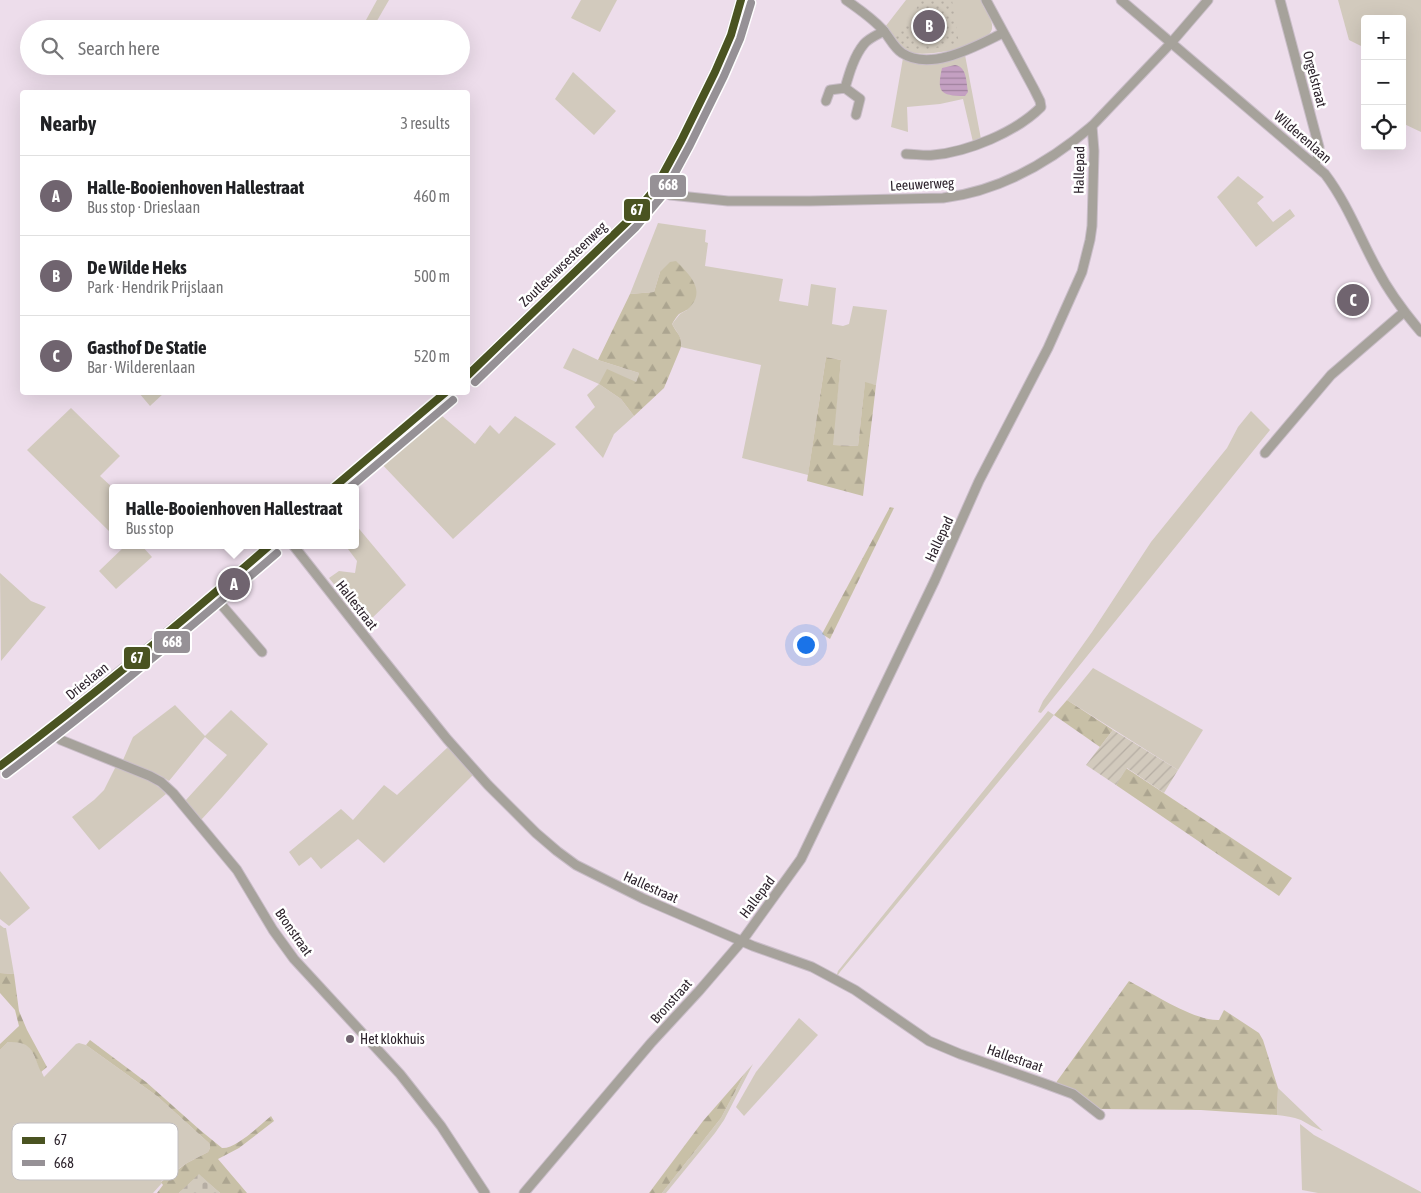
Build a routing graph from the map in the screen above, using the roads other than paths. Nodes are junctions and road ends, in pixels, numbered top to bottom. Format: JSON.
{"nodes":[{"id":1,"x":741,"y":0,"type":"edge"},
{"id":2,"x":846,"y":0,"type":"edge"},
{"id":3,"x":986,"y":0,"type":"edge"},
{"id":4,"x":1121,"y":0,"type":"edge"},
{"id":5,"x":1208,"y":0,"type":"edge"},
{"id":6,"x":1280,"y":0,"type":"edge"},
{"id":7,"x":884,"y":31,"type":"junction"},
{"id":8,"x":1003,"y":33,"type":"junction"},
{"id":9,"x":1171,"y":43,"type":"junction"},
{"id":10,"x":845,"y":88,"type":"junction"},
{"id":11,"x":826,"y":101,"type":"dead end"},
{"id":12,"x":856,"y":115,"type":"dead end"},
{"id":13,"x":1092,"y":126,"type":"junction"},
{"id":14,"x":906,"y":154,"type":"dead end"},
{"id":15,"x":1315,"y":164,"type":"junction"},
{"id":16,"x":655,"y":189,"type":"junction"},
{"id":17,"x":1404,"y":312,"type":"junction"},
{"id":18,"x":1421,"y":332,"type":"edge"},
{"id":19,"x":470,"y":373,"type":"edge"},
{"id":20,"x":443,"y":395,"type":"edge"},
{"id":21,"x":1265,"y":452,"type":"dead end"},
{"id":22,"x":339,"y":484,"type":"edge"},
{"id":23,"x":265,"y":549,"type":"edge"},
{"id":24,"x":295,"y":549,"type":"edge"},
{"id":25,"x":213,"y":595,"type":"junction"},
{"id":26,"x":262,"y":652,"type":"dead end"},
{"id":27,"x":48,"y":730,"type":"junction"},
{"id":28,"x":0,"y":766,"type":"edge"},
{"id":29,"x":742,"y":941,"type":"junction"},
{"id":30,"x":1100,"y":1115,"type":"dead end"},
{"id":31,"x":485,"y":1193,"type":"edge"},
{"id":32,"x":524,"y":1193,"type":"edge"}],
"edges":[{"from":1,"to":16,"type":"street","name":"Zoutleeuwsesteenweg"},
{"from":2,"to":7,"type":"street"},
{"from":3,"to":8,"type":"street"},
{"from":4,"to":9,"type":"street","name":"Wilderenlaan"},
{"from":5,"to":9,"type":"street","name":"Leeuwerweg"},
{"from":6,"to":15,"type":"street","name":"Orgelstraat"},
{"from":7,"to":8,"type":"street"},
{"from":7,"to":10,"type":"street"},
{"from":8,"to":14,"type":"street"},
{"from":9,"to":13,"type":"street","name":"Leeuwerweg"},
{"from":9,"to":15,"type":"street","name":"Wilderenlaan"},
{"from":10,"to":11,"type":"street"},
{"from":10,"to":12,"type":"street"},
{"from":13,"to":16,"type":"street","name":"Leeuwerweg"},
{"from":13,"to":29,"type":"street","name":"Hallepad"},
{"from":15,"to":17,"type":"street","name":"Wilderenlaan"},
{"from":16,"to":19,"type":"street","name":"Zoutleeuwsesteenweg"},
{"from":17,"to":18,"type":"street","name":"Wilderenlaan"},
{"from":17,"to":21,"type":"street"},
{"from":20,"to":22,"type":"street"},
{"from":23,"to":25,"type":"street","name":"Drieslaan"},
{"from":24,"to":29,"type":"street","name":"Hallestraat"},
{"from":25,"to":26,"type":"street"},
{"from":25,"to":27,"type":"street","name":"Drieslaan"},
{"from":27,"to":28,"type":"street","name":"Drieslaan"},
{"from":27,"to":31,"type":"street","name":"Bronstraat"},
{"from":29,"to":30,"type":"street","name":"Hallestraat"},
{"from":29,"to":32,"type":"street","name":"Bronstraat"}]}
